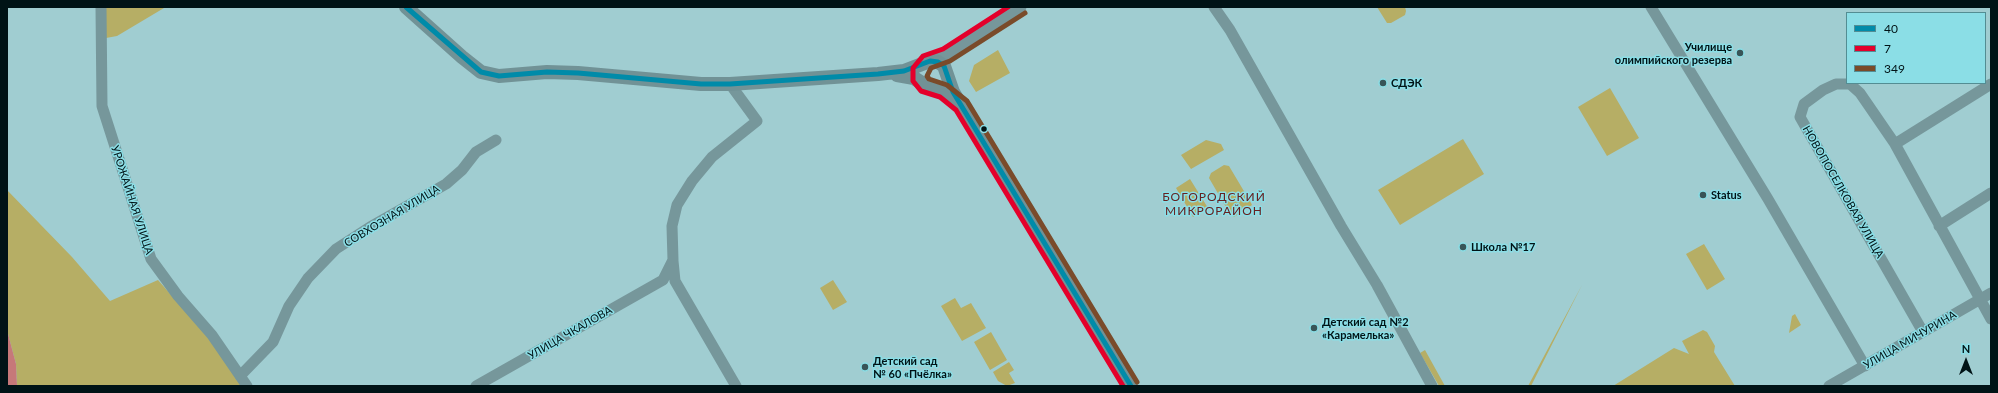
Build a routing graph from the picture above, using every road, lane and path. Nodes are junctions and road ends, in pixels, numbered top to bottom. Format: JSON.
{"nodes":[{"id":1,"x":101,"y":7,"type":"edge"},
{"id":2,"x":406,"y":7,"type":"edge"},
{"id":3,"x":1020,"y":7,"type":"edge"},
{"id":4,"x":1214,"y":7,"type":"edge"},
{"id":5,"x":1651,"y":7,"type":"edge"},
{"id":6,"x":952,"y":50,"type":"junction"},
{"id":7,"x":927,"y":63,"type":"junction"},
{"id":8,"x":946,"y":72,"type":"junction"},
{"id":9,"x":878,"y":74,"type":"junction"},
{"id":10,"x":922,"y":82,"type":"junction"},
{"id":11,"x":730,"y":84,"type":"junction"},
{"id":12,"x":1991,"y":84,"type":"edge"},
{"id":13,"x":936,"y":88,"type":"junction"},
{"id":14,"x":961,"y":105,"type":"junction"},
{"id":15,"x":496,"y":140,"type":"dead end"},
{"id":16,"x":1894,"y":144,"type":"junction"},
{"id":17,"x":1991,"y":193,"type":"edge"},
{"id":18,"x":1939,"y":226,"type":"junction"},
{"id":19,"x":673,"y":260,"type":"junction"},
{"id":20,"x":1991,"y":293,"type":"edge"},
{"id":21,"x":1980,"y":300,"type":"junction"},
{"id":22,"x":1991,"y":319,"type":"edge"},
{"id":23,"x":1923,"y":332,"type":"junction"},
{"id":24,"x":1865,"y":366,"type":"junction"},
{"id":25,"x":240,"y":376,"type":"junction"},
{"id":26,"x":247,"y":386,"type":"edge"},
{"id":27,"x":476,"y":386,"type":"edge"},
{"id":28,"x":736,"y":386,"type":"edge"},
{"id":29,"x":1131,"y":386,"type":"edge"},
{"id":30,"x":1432,"y":386,"type":"edge"},
{"id":31,"x":1829,"y":386,"type":"edge"}],
"edges":[{"from":1,"to":25,"type":"street","name":"УРОЖАЙНАЯ УЛИЦА"},
{"from":2,"to":11,"type":"main road"},
{"from":3,"to":6,"type":"street"},
{"from":4,"to":30,"type":"street"},
{"from":5,"to":24,"type":"street"},
{"from":6,"to":7,"type":"street"},
{"from":6,"to":8,"type":"street"},
{"from":7,"to":8,"type":"main road"},
{"from":7,"to":9,"type":"main road"},
{"from":7,"to":10,"type":"main road"},
{"from":8,"to":13,"type":"main road"},
{"from":8,"to":14,"type":"main road"},
{"from":9,"to":10,"type":"main road"},
{"from":9,"to":11,"type":"main road"},
{"from":10,"to":13,"type":"main road"},
{"from":11,"to":19,"type":"street"},
{"from":12,"to":16,"type":"street"},
{"from":13,"to":14,"type":"main road"},
{"from":14,"to":29,"type":"main road"},
{"from":15,"to":25,"type":"street","name":"СОВХОЗНАЯ УЛИЦА"},
{"from":16,"to":18,"type":"street","name":"НОВОПОСЕЛКОВАЯ УЛИЦА"},
{"from":16,"to":23,"type":"street","name":"НОВОПОСЕЛКОВАЯ УЛИЦА"},
{"from":17,"to":18,"type":"street"},
{"from":18,"to":21,"type":"street","name":"НОВОПОСЕЛКОВАЯ УЛИЦА"},
{"from":19,"to":27,"type":"street","name":"УЛИЦА ЧКАЛОВА"},
{"from":19,"to":28,"type":"street"},
{"from":20,"to":21,"type":"street","name":"УЛИЦА МИЧУРИНА"},
{"from":21,"to":22,"type":"street","name":"НОВОПОСЕЛКОВАЯ УЛИЦА"},
{"from":21,"to":23,"type":"street","name":"УЛИЦА МИЧУРИНА"},
{"from":23,"to":24,"type":"street","name":"УЛИЦА МИЧУРИНА"},
{"from":24,"to":31,"type":"street","name":"УЛИЦА МИЧУРИНА"},
{"from":25,"to":26,"type":"street","name":"УРОЖАЙНАЯ УЛИЦА"}]}
